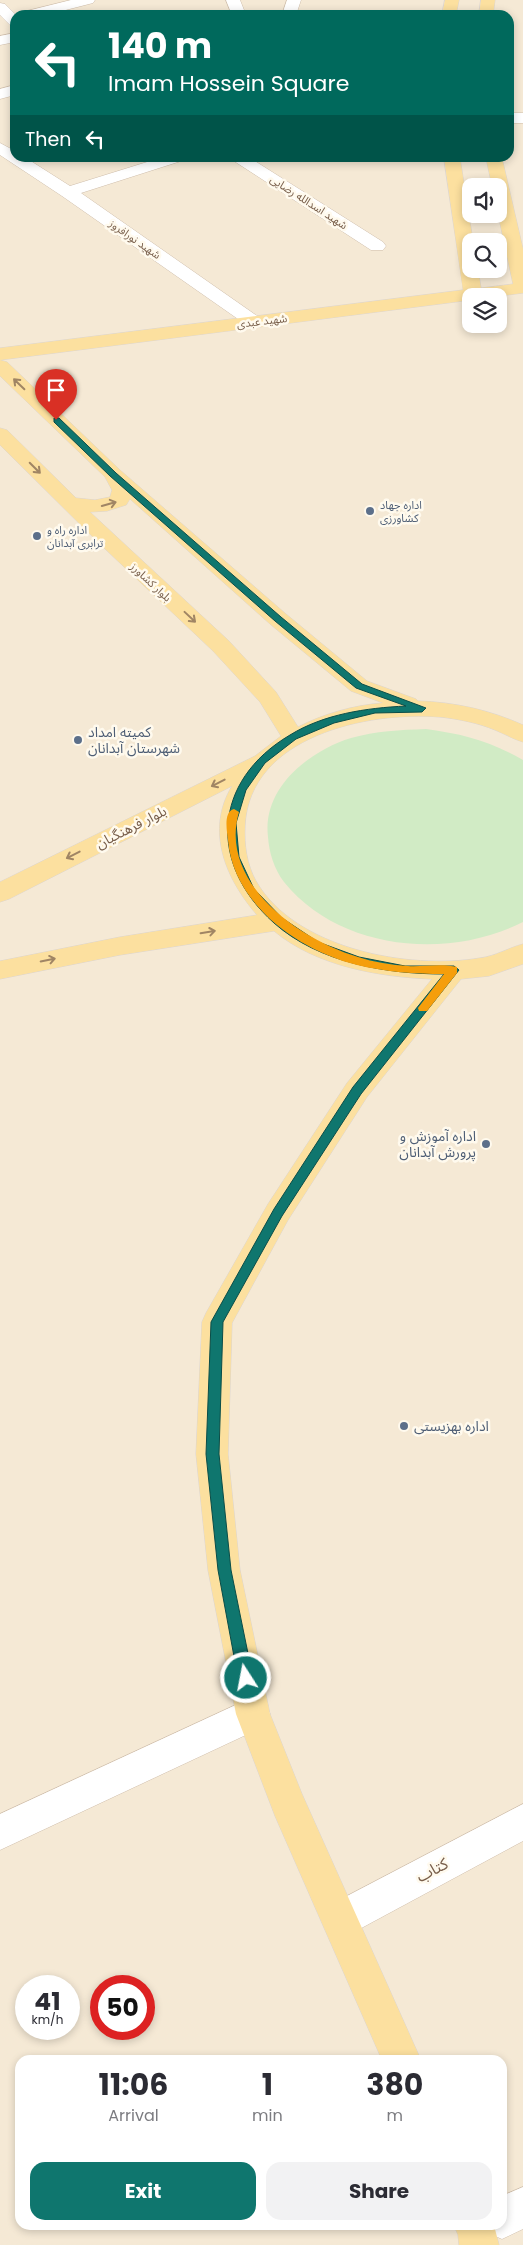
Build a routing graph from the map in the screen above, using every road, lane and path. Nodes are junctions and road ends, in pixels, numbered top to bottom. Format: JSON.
{"nodes":[{"id":1,"x":88,"y":0,"type":"edge"},
{"id":2,"x":60,"y":3,"type":"edge"},
{"id":3,"x":0,"y":7,"type":"edge"},
{"id":4,"x":41,"y":10,"type":"edge"},
{"id":5,"x":10,"y":16,"type":"edge"},
{"id":6,"x":22,"y":162,"type":"edge"},
{"id":7,"x":162,"y":162,"type":"edge"},
{"id":8,"x":246,"y":162,"type":"edge"},
{"id":9,"x":453,"y":162,"type":"edge"},
{"id":10,"x":495,"y":162,"type":"edge"},
{"id":11,"x":68,"y":192,"type":"junction"},
{"id":12,"x":377,"y":246,"type":"dead end"},
{"id":13,"x":472,"y":288,"type":"edge"},
{"id":14,"x":523,"y":288,"type":"edge"},
{"id":15,"x":507,"y":290,"type":"edge"},
{"id":16,"x":462,"y":295,"type":"edge"},
{"id":17,"x":254,"y":322,"type":"junction"},
{"id":18,"x":0,"y":354,"type":"edge"},
{"id":19,"x":0,"y":366,"type":"edge"},
{"id":20,"x":0,"y":434,"type":"edge"},
{"id":21,"x":113,"y":474,"type":"junction"},
{"id":22,"x":70,"y":503,"type":"junction"},
{"id":23,"x":165,"y":520,"type":"junction"},
{"id":24,"x":110,"y":543,"type":"junction"},
{"id":25,"x":422,"y":708,"type":"junction"},
{"id":26,"x":523,"y":734,"type":"edge"},
{"id":27,"x":293,"y":737,"type":"junction"},
{"id":28,"x":262,"y":761,"type":"junction"},
{"id":29,"x":0,"y":893,"type":"edge"},
{"id":30,"x":278,"y":921,"type":"junction"},
{"id":31,"x":523,"y":953,"type":"edge"},
{"id":32,"x":0,"y":970,"type":"edge"},
{"id":33,"x":454,"y":970,"type":"junction"},
{"id":34,"x":253,"y":1714,"type":"junction"},
{"id":35,"x":523,"y":1822,"type":"edge"},
{"id":36,"x":0,"y":1832,"type":"edge"},
{"id":37,"x":341,"y":1919,"type":"junction"},
{"id":38,"x":400,"y":2055,"type":"edge"},
{"id":39,"x":523,"y":2207,"type":"edge"},
{"id":40,"x":507,"y":2217,"type":"edge"}],
"edges":[{"from":1,"to":2,"type":"street"},
{"from":2,"to":4,"type":"street"},
{"from":3,"to":5,"type":"street"},
{"from":6,"to":11,"type":"street","name":"شهید نورافروز"},
{"from":7,"to":11,"type":"street"},
{"from":8,"to":12,"type":"street","name":"شهید اسدالله رضایی"},
{"from":9,"to":13,"type":"main road"},
{"from":10,"to":14,"type":"main road"},
{"from":11,"to":17,"type":"street","name":"شهید نورافروز"},
{"from":14,"to":15,"type":"main road","name":"شهید عبدی"},
{"from":16,"to":17,"type":"main road","name":"شهید عبدی"},
{"from":17,"to":18,"type":"main road","name":"شهید عبدی"},
{"from":21,"to":19,"type":"main road","one_way":true},
{"from":20,"to":22,"type":"main road","name":"بلوار کشاورز","one_way":true},
{"from":22,"to":21,"type":"main road","one_way":true},
{"from":21,"to":23,"type":"main road"},
{"from":22,"to":24,"type":"main road","name":"بلوار کشاورز"},
{"from":23,"to":24,"type":"main road"},
{"from":23,"to":25,"type":"main road"},
{"from":24,"to":27,"type":"main road","name":"بلوار کشاورز","one_way":true},
{"from":25,"to":26,"type":"main road"},
{"from":25,"to":27,"type":"main road"},
{"from":27,"to":28,"type":"main road"},
{"from":28,"to":29,"type":"main road","name":"بلوار فرهنگیان","one_way":true},
{"from":28,"to":30,"type":"main road"},
{"from":32,"to":30,"type":"main road","one_way":true},
{"from":30,"to":33,"type":"main road"},
{"from":31,"to":33,"type":"main road"},
{"from":33,"to":34,"type":"main road"},
{"from":34,"to":36,"type":"street"},
{"from":34,"to":37,"type":"main road"},
{"from":35,"to":37,"type":"street","name":"کتاب"},
{"from":37,"to":38,"type":"main road"},
{"from":39,"to":40,"type":"street"}]}
